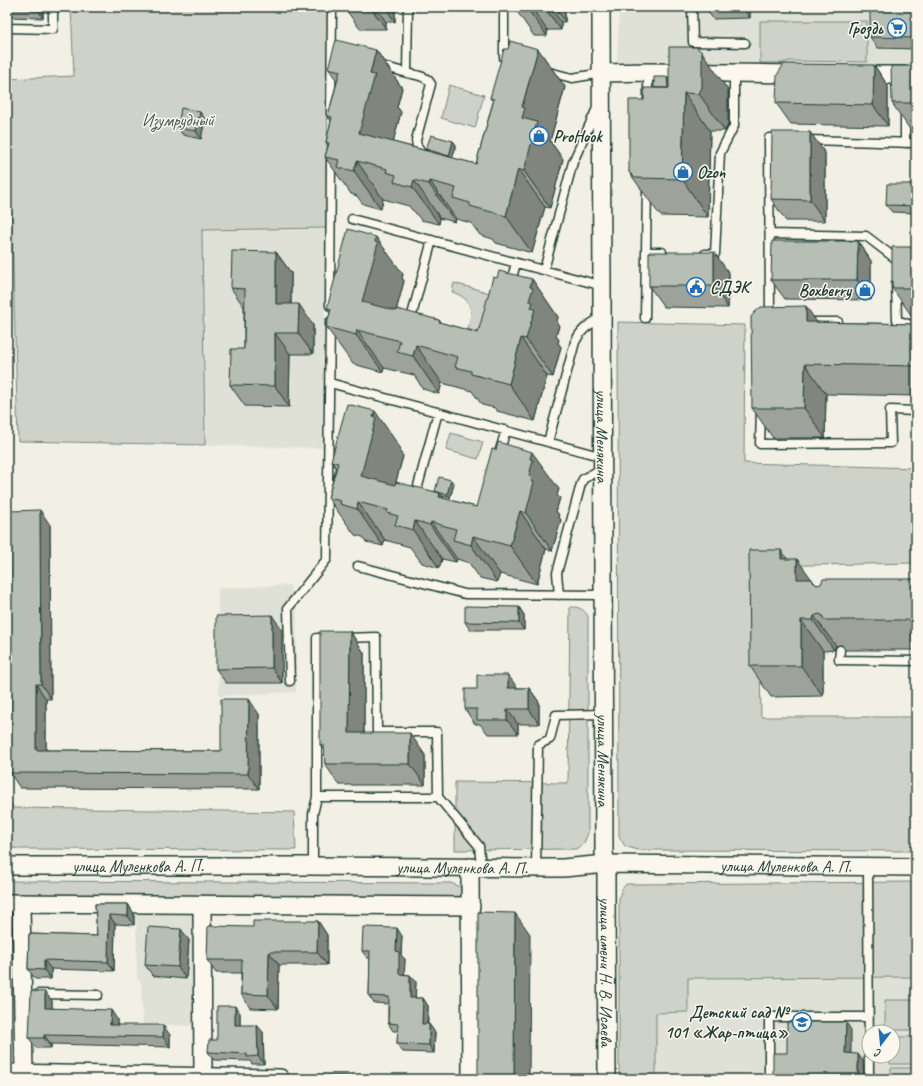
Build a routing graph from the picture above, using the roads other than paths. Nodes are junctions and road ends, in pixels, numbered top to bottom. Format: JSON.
{"nodes":[{"id":1,"x":53,"y":7,"type":"edge"},
{"id":2,"x":332,"y":7,"type":"edge"},
{"id":3,"x":408,"y":7,"type":"edge"},
{"id":4,"x":504,"y":7,"type":"edge"},
{"id":5,"x":601,"y":7,"type":"edge"},
{"id":6,"x":692,"y":7,"type":"edge"},
{"id":7,"x":7,"y":28,"type":"edge"},
{"id":8,"x":745,"y":43,"type":"dead end"},
{"id":9,"x":370,"y":63,"type":"edge"},
{"id":10,"x":504,"y":69,"type":"edge"},
{"id":11,"x":539,"y":69,"type":"edge"},
{"id":12,"x":648,"y":72,"type":"junction"},
{"id":13,"x":407,"y":73,"type":"junction"},
{"id":14,"x":603,"y":73,"type":"junction"},
{"id":15,"x":734,"y":74,"type":"junction"},
{"id":16,"x":812,"y":74,"type":"edge"},
{"id":17,"x":843,"y":74,"type":"edge"},
{"id":18,"x":909,"y":77,"type":"edge"},
{"id":19,"x":602,"y":96,"type":"junction"},
{"id":20,"x":905,"y":101,"type":"edge"},
{"id":21,"x":647,"y":111,"type":"edge"},
{"id":22,"x":331,"y":122,"type":"edge"},
{"id":23,"x":905,"y":143,"type":"junction"},
{"id":24,"x":916,"y":143,"type":"edge"},
{"id":25,"x":331,"y":144,"type":"edge"},
{"id":26,"x":431,"y":162,"type":"edge"},
{"id":27,"x":647,"y":181,"type":"edge"},
{"id":28,"x":352,"y":219,"type":"dead end"},
{"id":29,"x":770,"y":234,"type":"junction"},
{"id":30,"x":432,"y":240,"type":"junction"},
{"id":31,"x":646,"y":252,"type":"junction"},
{"id":32,"x":669,"y":252,"type":"edge"},
{"id":33,"x":700,"y":254,"type":"edge"},
{"id":34,"x":916,"y":258,"type":"edge"},
{"id":35,"x":516,"y":263,"type":"junction"},
{"id":36,"x":896,"y":266,"type":"junction"},
{"id":37,"x":544,"y":270,"type":"junction"},
{"id":38,"x":603,"y":286,"type":"junction"},
{"id":39,"x":508,"y":294,"type":"edge"},
{"id":40,"x":603,"y":316,"type":"junction"},
{"id":41,"x":645,"y":318,"type":"dead end"},
{"id":42,"x":778,"y":322,"type":"edge"},
{"id":43,"x":800,"y":322,"type":"edge"},
{"id":44,"x":838,"y":322,"type":"edge"},
{"id":45,"x":916,"y":327,"type":"edge"},
{"id":46,"x":419,"y":328,"type":"edge"},
{"id":47,"x":330,"y":383,"type":"junction"},
{"id":48,"x":761,"y":398,"type":"edge"},
{"id":49,"x":916,"y":410,"type":"edge"},
{"id":50,"x":438,"y":412,"type":"junction"},
{"id":51,"x":506,"y":430,"type":"junction"},
{"id":52,"x":548,"y":442,"type":"junction"},
{"id":53,"x":497,"y":460,"type":"edge"},
{"id":54,"x":603,"y":462,"type":"junction"},
{"id":55,"x":432,"y":499,"type":"edge"},
{"id":56,"x":358,"y":566,"type":"dead end"},
{"id":57,"x":558,"y":595,"type":"junction"},
{"id":58,"x":603,"y":595,"type":"junction"},
{"id":59,"x":840,"y":650,"type":"edge"},
{"id":60,"x":916,"y":661,"type":"edge"},
{"id":61,"x":290,"y":681,"type":"dead end"},
{"id":62,"x":604,"y":714,"type":"junction"},
{"id":63,"x":317,"y":797,"type":"junction"},
{"id":64,"x":438,"y":797,"type":"junction"},
{"id":65,"x":606,"y":864,"type":"junction"},
{"id":66,"x":7,"y":866,"type":"edge"},
{"id":67,"x":314,"y":866,"type":"junction"},
{"id":68,"x":868,"y":866,"type":"junction"},
{"id":69,"x":476,"y":867,"type":"junction"},
{"id":70,"x":916,"y":867,"type":"edge"},
{"id":71,"x":536,"y":868,"type":"junction"},
{"id":72,"x":14,"y":903,"type":"edge"},
{"id":73,"x":202,"y":905,"type":"junction"},
{"id":74,"x":471,"y":906,"type":"junction"},
{"id":75,"x":23,"y":994,"type":"junction"},
{"id":76,"x":98,"y":995,"type":"dead end"},
{"id":77,"x":868,"y":1017,"type":"junction"},
{"id":78,"x":15,"y":1073,"type":"edge"},
{"id":79,"x":203,"y":1076,"type":"junction"},
{"id":80,"x":256,"y":1078,"type":"edge"},
{"id":81,"x":293,"y":1078,"type":"edge"},
{"id":82,"x":471,"y":1079,"type":"edge"},
{"id":83,"x":607,"y":1079,"type":"edge"},
{"id":84,"x":769,"y":1079,"type":"edge"},
{"id":85,"x":869,"y":1079,"type":"edge"}],
"edges":[{"from":1,"to":7,"type":"lane"},
{"from":2,"to":22,"type":"lane"},
{"from":3,"to":13,"type":"lane"},
{"from":4,"to":10,"type":"lane"},
{"from":5,"to":14,"type":"street","name":"улица Менякина"},
{"from":6,"to":8,"type":"lane"},
{"from":9,"to":13,"type":"lane"},
{"from":11,"to":14,"type":"lane"},
{"from":12,"to":14,"type":"street"},
{"from":12,"to":15,"type":"street"},
{"from":12,"to":21,"type":"lane"},
{"from":13,"to":26,"type":"lane"},
{"from":14,"to":19,"type":"street","name":"улица Менякина"},
{"from":15,"to":16,"type":"street"},
{"from":15,"to":33,"type":"lane"},
{"from":17,"to":18,"type":"street"},
{"from":19,"to":37,"type":"lane"},
{"from":19,"to":38,"type":"street","name":"улица Менякина"},
{"from":20,"to":23,"type":"lane"},
{"from":23,"to":24,"type":"lane"},
{"from":23,"to":29,"type":"lane"},
{"from":25,"to":47,"type":"lane"},
{"from":27,"to":31,"type":"lane"},
{"from":28,"to":30,"type":"lane"},
{"from":29,"to":36,"type":"lane"},
{"from":29,"to":42,"type":"lane"},
{"from":30,"to":35,"type":"lane"},
{"from":30,"to":46,"type":"lane"},
{"from":31,"to":32,"type":"lane"},
{"from":31,"to":41,"type":"lane"},
{"from":34,"to":36,"type":"lane"},
{"from":35,"to":37,"type":"lane"},
{"from":35,"to":39,"type":"lane"},
{"from":36,"to":45,"type":"lane"},
{"from":37,"to":38,"type":"lane"},
{"from":38,"to":40,"type":"street","name":"улица Менякина"},
{"from":40,"to":52,"type":"lane"},
{"from":40,"to":54,"type":"street","name":"улица Менякина"},
{"from":43,"to":44,"type":"lane"},
{"from":47,"to":50,"type":"lane"},
{"from":47,"to":61,"type":"lane"},
{"from":48,"to":49,"type":"lane"},
{"from":50,"to":51,"type":"lane"},
{"from":50,"to":55,"type":"lane"},
{"from":51,"to":52,"type":"lane"},
{"from":51,"to":53,"type":"lane"},
{"from":52,"to":54,"type":"lane"},
{"from":54,"to":57,"type":"lane"},
{"from":54,"to":58,"type":"street","name":"улица Менякина"},
{"from":56,"to":57,"type":"lane"},
{"from":57,"to":58,"type":"lane"},
{"from":58,"to":62,"type":"street","name":"улица Менякина"},
{"from":59,"to":60,"type":"lane"},
{"from":62,"to":65,"type":"street","name":"улица Менякина"},
{"from":62,"to":71,"type":"lane"},
{"from":63,"to":64,"type":"lane"},
{"from":63,"to":64,"type":"lane"},
{"from":63,"to":67,"type":"lane"},
{"from":64,"to":69,"type":"lane"},
{"from":65,"to":68,"type":"street","name":"улица Муленкова А. П."},
{"from":65,"to":71,"type":"street","name":"улица Муленкова А. П."},
{"from":65,"to":83,"type":"street","name":"улица имени Н. В. Исаева"},
{"from":66,"to":67,"type":"street","name":"улица Муленкова А. П."},
{"from":67,"to":69,"type":"street","name":"улица Муленкова А. П."},
{"from":68,"to":70,"type":"street","name":"улица Муленкова А. П."},
{"from":68,"to":77,"type":"lane"},
{"from":69,"to":71,"type":"street","name":"улица Муленкова А. П."},
{"from":69,"to":74,"type":"street"},
{"from":72,"to":73,"type":"street"},
{"from":72,"to":75,"type":"street"},
{"from":73,"to":74,"type":"street"},
{"from":73,"to":79,"type":"street"},
{"from":74,"to":82,"type":"street"},
{"from":75,"to":76,"type":"lane"},
{"from":75,"to":78,"type":"street"},
{"from":77,"to":84,"type":"lane"},
{"from":77,"to":85,"type":"lane"},
{"from":78,"to":79,"type":"street"},
{"from":79,"to":80,"type":"street"},
{"from":80,"to":81,"type":"street"}]}
